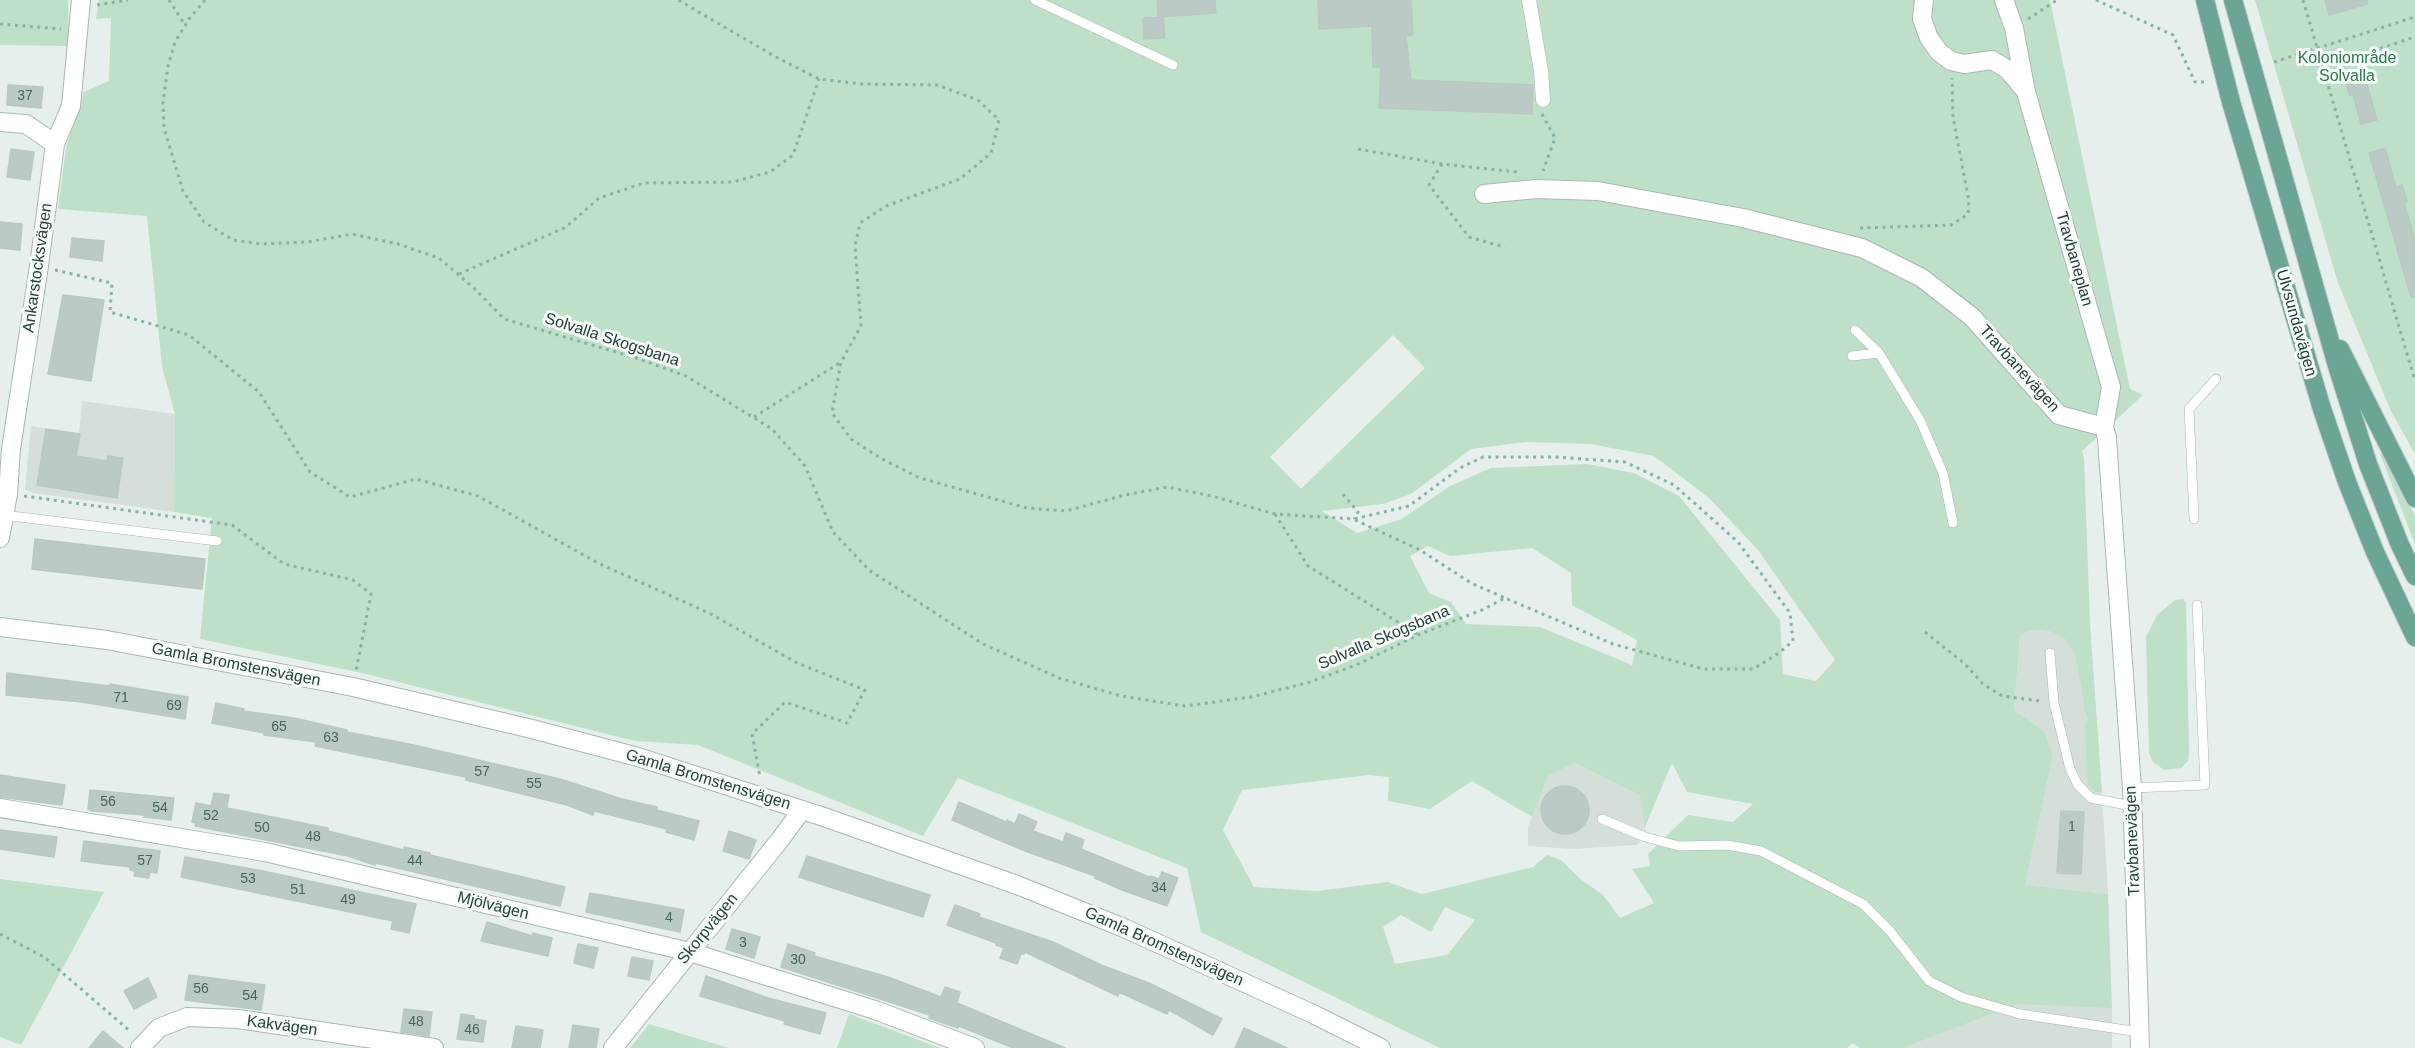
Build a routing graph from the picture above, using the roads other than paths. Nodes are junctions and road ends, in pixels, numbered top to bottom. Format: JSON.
{"nodes":[{"id":1,"x":1035,"y":0,"type":"edge"},
{"id":2,"x":1529,"y":0,"type":"edge"},
{"id":3,"x":1924,"y":0,"type":"edge"},
{"id":4,"x":2004,"y":0,"type":"edge"},
{"id":5,"x":2014,"y":0,"type":"edge"},
{"id":6,"x":2205,"y":0,"type":"edge"},
{"id":7,"x":2234,"y":0,"type":"edge"},
{"id":8,"x":80,"y":4,"type":"edge"},
{"id":9,"x":2014,"y":28,"type":"junction"},
{"id":10,"x":1173,"y":65,"type":"dead end"},
{"id":11,"x":2026,"y":92,"type":"junction"},
{"id":12,"x":1542,"y":100,"type":"road end"},
{"id":13,"x":0,"y":122,"type":"edge"},
{"id":14,"x":55,"y":144,"type":"junction"},
{"id":15,"x":1484,"y":194,"type":"dead end"},
{"id":16,"x":2319,"y":307,"type":"junction"},
{"id":17,"x":1855,"y":330,"type":"dead end"},
{"id":18,"x":1879,"y":353,"type":"junction"},
{"id":19,"x":1852,"y":356,"type":"dead end"},
{"id":20,"x":2216,"y":379,"type":"dead end"},
{"id":21,"x":2106,"y":433,"type":"junction"},
{"id":22,"x":5,"y":448,"type":"edge"},
{"id":23,"x":2415,"y":498,"type":"edge"},
{"id":24,"x":3,"y":515,"type":"junction"},
{"id":25,"x":2194,"y":519,"type":"dead end"},
{"id":26,"x":1953,"y":523,"type":"dead end"},
{"id":27,"x":0,"y":538,"type":"edge"},
{"id":28,"x":217,"y":541,"type":"dead end"},
{"id":29,"x":2415,"y":576,"type":"edge"},
{"id":30,"x":2197,"y":605,"type":"dead end"},
{"id":31,"x":0,"y":627,"type":"edge"},
{"id":32,"x":2415,"y":637,"type":"edge"},
{"id":33,"x":2050,"y":653,"type":"dead end"},
{"id":34,"x":2132,"y":797,"type":"junction"},
{"id":35,"x":0,"y":808,"type":"edge"},
{"id":36,"x":802,"y":810,"type":"junction"},
{"id":37,"x":1602,"y":819,"type":"dead end"},
{"id":38,"x":690,"y":952,"type":"junction"},
{"id":39,"x":2141,"y":1043,"type":"edge"},
{"id":40,"x":142,"y":1046,"type":"edge"},
{"id":41,"x":434,"y":1048,"type":"edge"},
{"id":42,"x":613,"y":1048,"type":"edge"},
{"id":43,"x":975,"y":1048,"type":"edge"},
{"id":44,"x":1381,"y":1048,"type":"edge"}],
"edges":[{"from":1,"to":10,"type":"lane"},
{"from":2,"to":12,"type":"street"},
{"from":3,"to":11,"type":"street","name":"Travbaneplan"},
{"from":4,"to":9,"type":"street","name":"Travbaneplan"},
{"from":5,"to":9,"type":"street"},
{"from":6,"to":32,"type":"main road","name":"Ulvsundavägen"},
{"from":7,"to":16,"type":"main road","name":"Ulvsundavägen"},
{"from":8,"to":14,"type":"street","name":"Ankarstocksvägen"},
{"from":9,"to":11,"type":"street","name":"Travbaneplan"},
{"from":11,"to":21,"type":"street","name":"Travbaneplan"},
{"from":13,"to":14,"type":"street"},
{"from":14,"to":22,"type":"street","name":"Ankarstocksvägen"},
{"from":15,"to":21,"type":"street","name":"Travbanevägen"},
{"from":16,"to":23,"type":"main road"},
{"from":16,"to":29,"type":"main road","name":"Ulvsundavägen"},
{"from":17,"to":18,"type":"lane"},
{"from":18,"to":19,"type":"lane"},
{"from":18,"to":26,"type":"lane"},
{"from":20,"to":25,"type":"lane"},
{"from":21,"to":34,"type":"street","name":"Travbanevägen"},
{"from":22,"to":24,"type":"street","name":"Ankarstocksvägen"},
{"from":24,"to":27,"type":"street","name":"Ankarstocksvägen"},
{"from":24,"to":28,"type":"lane"},
{"from":30,"to":34,"type":"lane"},
{"from":31,"to":36,"type":"street","name":"Gamla Bromstensvägen"},
{"from":33,"to":34,"type":"lane"},
{"from":34,"to":39,"type":"street","name":"Travbanevägen"},
{"from":35,"to":38,"type":"street","name":"Mjölvägen"},
{"from":36,"to":38,"type":"street","name":"Skorpvägen"},
{"from":36,"to":44,"type":"street","name":"Gamla Bromstensvägen"},
{"from":37,"to":39,"type":"lane"},
{"from":38,"to":42,"type":"street","name":"Skorpvägen"},
{"from":38,"to":43,"type":"street","name":"Mjölvägen"},
{"from":40,"to":41,"type":"street","name":"Kakvägen"}]}
